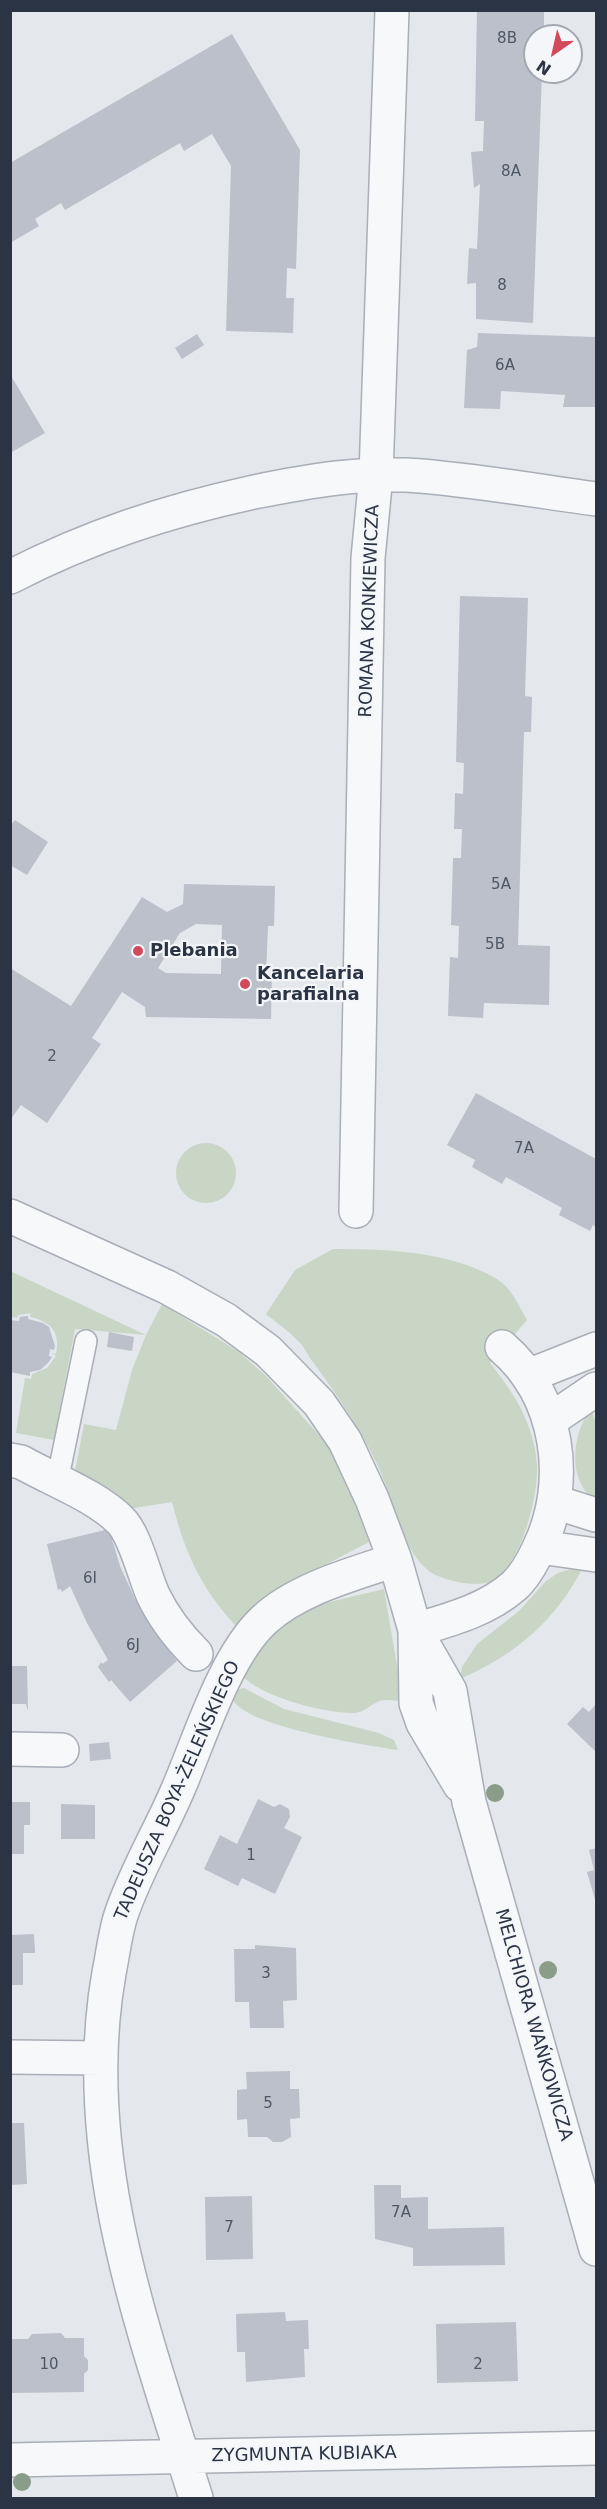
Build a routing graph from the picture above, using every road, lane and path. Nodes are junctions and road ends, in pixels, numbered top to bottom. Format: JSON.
{"nodes":[{"id":1,"x":392,"y":10,"type":"edge"},
{"id":2,"x":376,"y":475,"type":"junction"},
{"id":3,"x":597,"y":499,"type":"edge"},
{"id":4,"x":10,"y":577,"type":"edge"},
{"id":5,"x":356,"y":1211,"type":"dead end"},
{"id":6,"x":10,"y":1216,"type":"edge"},
{"id":7,"x":86,"y":1341,"type":"dead end"},
{"id":8,"x":502,"y":1347,"type":"dead end"},
{"id":9,"x":597,"y":1349,"type":"edge"},
{"id":10,"x":528,"y":1376,"type":"junction"},
{"id":11,"x":597,"y":1389,"type":"edge"},
{"id":12,"x":549,"y":1421,"type":"junction"},
{"id":13,"x":10,"y":1460,"type":"edge"},
{"id":14,"x":57,"y":1482,"type":"junction"},
{"id":15,"x":555,"y":1502,"type":"junction"},
{"id":16,"x":597,"y":1515,"type":"edge"},
{"id":17,"x":540,"y":1547,"type":"junction"},
{"id":18,"x":597,"y":1555,"type":"edge"},
{"id":19,"x":395,"y":1560,"type":"junction"},
{"id":20,"x":415,"y":1630,"type":"junction"},
{"id":21,"x":196,"y":1654,"type":"dead end"},
{"id":22,"x":10,"y":1749,"type":"edge"},
{"id":23,"x":62,"y":1750,"type":"dead end"},
{"id":24,"x":10,"y":2057,"type":"edge"},
{"id":25,"x":100,"y":2058,"type":"junction"},
{"id":26,"x":597,"y":2249,"type":"edge"},
{"id":27,"x":597,"y":2448,"type":"edge"},
{"id":28,"x":183,"y":2458,"type":"junction"},
{"id":29,"x":10,"y":2460,"type":"edge"},
{"id":30,"x":196,"y":2499,"type":"edge"}],
"edges":[{"from":1,"to":2,"type":"street","name":"ROMANA KONKIEWICZA"},
{"from":2,"to":3,"type":"street"},
{"from":2,"to":4,"type":"street"},
{"from":2,"to":5,"type":"street","name":"ROMANA KONKIEWICZA"},
{"from":6,"to":19,"type":"street","name":"MELCHIORA WAŃKOWICZA"},
{"from":7,"to":14,"type":"lane"},
{"from":8,"to":10,"type":"street"},
{"from":9,"to":10,"type":"street"},
{"from":10,"to":12,"type":"street"},
{"from":11,"to":12,"type":"street"},
{"from":12,"to":15,"type":"street"},
{"from":13,"to":14,"type":"street"},
{"from":14,"to":21,"type":"street"},
{"from":15,"to":16,"type":"street"},
{"from":15,"to":17,"type":"street"},
{"from":17,"to":18,"type":"street"},
{"from":17,"to":20,"type":"street"},
{"from":19,"to":20,"type":"street","name":"MELCHIORA WAŃKOWICZA"},
{"from":19,"to":25,"type":"street","name":"TADEUSZA BOYA-ŻELEŃSKIEGO"},
{"from":20,"to":26,"type":"street","name":"MELCHIORA WAŃKOWICZA"},
{"from":22,"to":23,"type":"street"},
{"from":24,"to":25,"type":"street"},
{"from":25,"to":28,"type":"street","name":"TADEUSZA BOYA-ŻELEŃSKIEGO"},
{"from":27,"to":28,"type":"street","name":"ZYGMUNTA KUBIAKA"},
{"from":28,"to":29,"type":"street","name":"ZYGMUNTA KUBIAKA"},
{"from":28,"to":30,"type":"street","name":"TADEUSZA BOYA-ŻELEŃSKIEGO"}]}
